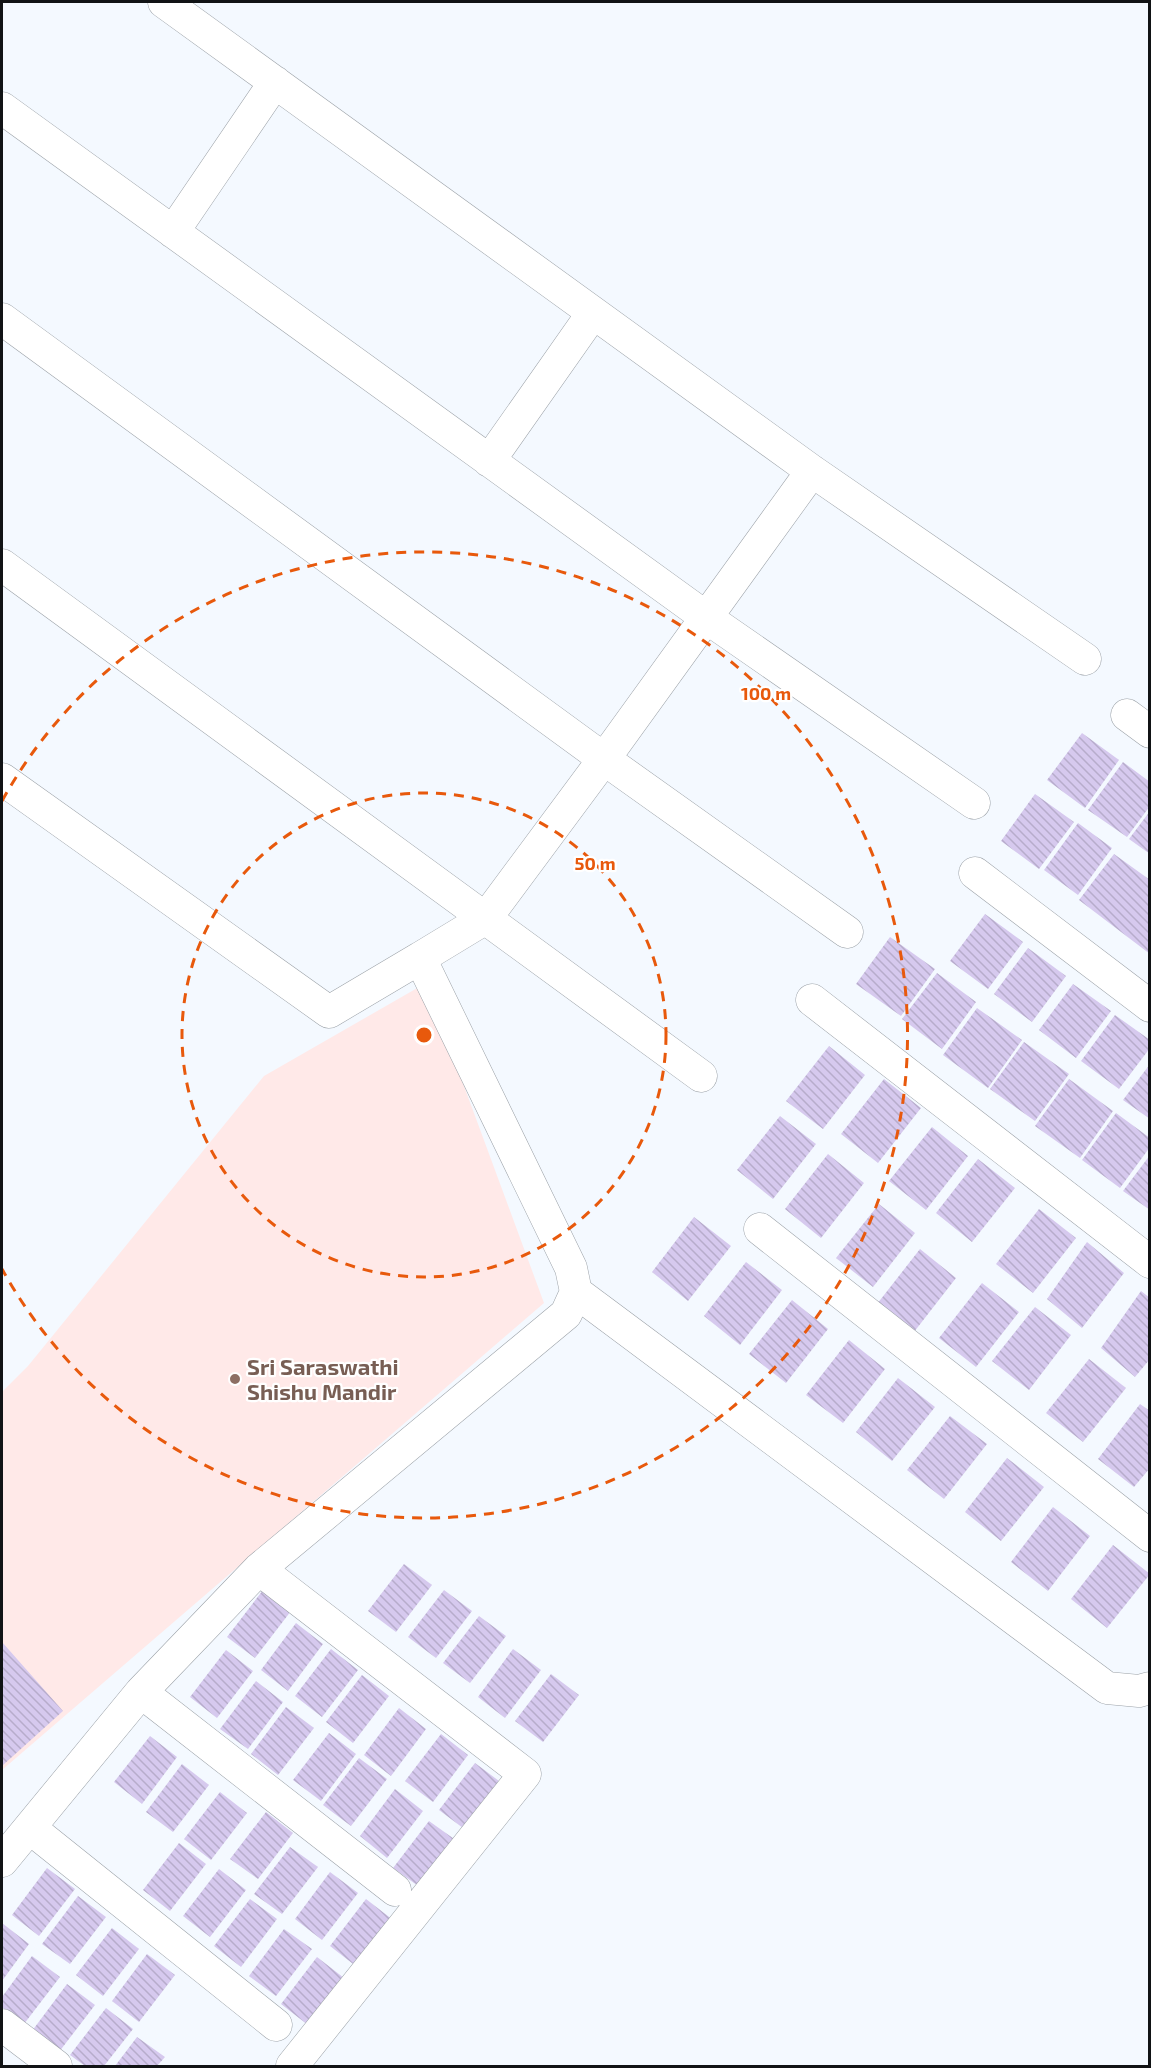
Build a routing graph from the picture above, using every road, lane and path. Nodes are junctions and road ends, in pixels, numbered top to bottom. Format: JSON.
{"nodes":[{"id":1,"x":164,"y":2,"type":"edge"},
{"id":2,"x":275,"y":82,"type":"junction"},
{"id":3,"x":2,"y":108,"type":"edge"},
{"id":4,"x":173,"y":232,"type":"junction"},
{"id":5,"x":593,"y":313,"type":"junction"},
{"id":6,"x":2,"y":319,"type":"edge"},
{"id":7,"x":489,"y":461,"type":"junction"},
{"id":8,"x":812,"y":471,"type":"junction"},
{"id":9,"x":2,"y":564,"type":"edge"},
{"id":10,"x":707,"y":618,"type":"junction"},
{"id":11,"x":1085,"y":659,"type":"dead end"},
{"id":12,"x":604,"y":759,"type":"junction"},
{"id":13,"x":2,"y":779,"type":"edge"},
{"id":14,"x":974,"y":803,"type":"dead end"},
{"id":15,"x":975,"y":873,"type":"dead end"},
{"id":16,"x":486,"y":918,"type":"junction"},
{"id":17,"x":847,"y":932,"type":"dead end"},
{"id":18,"x":420,"y":958,"type":"junction"},
{"id":19,"x":812,"y":1000,"type":"dead end"},
{"id":20,"x":1149,"y":1006,"type":"edge"},
{"id":21,"x":701,"y":1076,"type":"dead end"},
{"id":22,"x":760,"y":1229,"type":"dead end"},
{"id":23,"x":1149,"y":1262,"type":"edge"},
{"id":24,"x":576,"y":1292,"type":"junction"},
{"id":25,"x":1149,"y":1536,"type":"edge"},
{"id":26,"x":259,"y":1569,"type":"junction"},
{"id":27,"x":1149,"y":1688,"type":"edge"},
{"id":28,"x":141,"y":1692,"type":"junction"},
{"id":29,"x":30,"y":1828,"type":"junction"},
{"id":30,"x":2,"y":1861,"type":"edge"},
{"id":31,"x":395,"y":1890,"type":"dead end"},
{"id":32,"x":2,"y":2025,"type":"edge"},
{"id":33,"x":276,"y":2025,"type":"dead end"},
{"id":34,"x":56,"y":2067,"type":"edge"},
{"id":35,"x":292,"y":2067,"type":"edge"}],
"edges":[{"from":1,"to":2,"type":"street"},
{"from":2,"to":4,"type":"street"},
{"from":2,"to":5,"type":"street"},
{"from":3,"to":4,"type":"street"},
{"from":4,"to":7,"type":"street"},
{"from":5,"to":7,"type":"street"},
{"from":5,"to":8,"type":"street"},
{"from":6,"to":12,"type":"street"},
{"from":7,"to":10,"type":"street"},
{"from":8,"to":10,"type":"street"},
{"from":8,"to":11,"type":"street"},
{"from":9,"to":16,"type":"street"},
{"from":10,"to":12,"type":"street"},
{"from":10,"to":14,"type":"street"},
{"from":12,"to":16,"type":"street"},
{"from":12,"to":17,"type":"street"},
{"from":13,"to":18,"type":"street"},
{"from":15,"to":20,"type":"street"},
{"from":16,"to":18,"type":"street"},
{"from":16,"to":21,"type":"street"},
{"from":18,"to":24,"type":"street"},
{"from":19,"to":23,"type":"street"},
{"from":22,"to":25,"type":"street"},
{"from":24,"to":26,"type":"street"},
{"from":24,"to":27,"type":"street"},
{"from":26,"to":28,"type":"street"},
{"from":26,"to":35,"type":"street"},
{"from":28,"to":29,"type":"street"},
{"from":28,"to":31,"type":"street"},
{"from":29,"to":30,"type":"street"},
{"from":29,"to":33,"type":"street"},
{"from":32,"to":34,"type":"street"}]}
